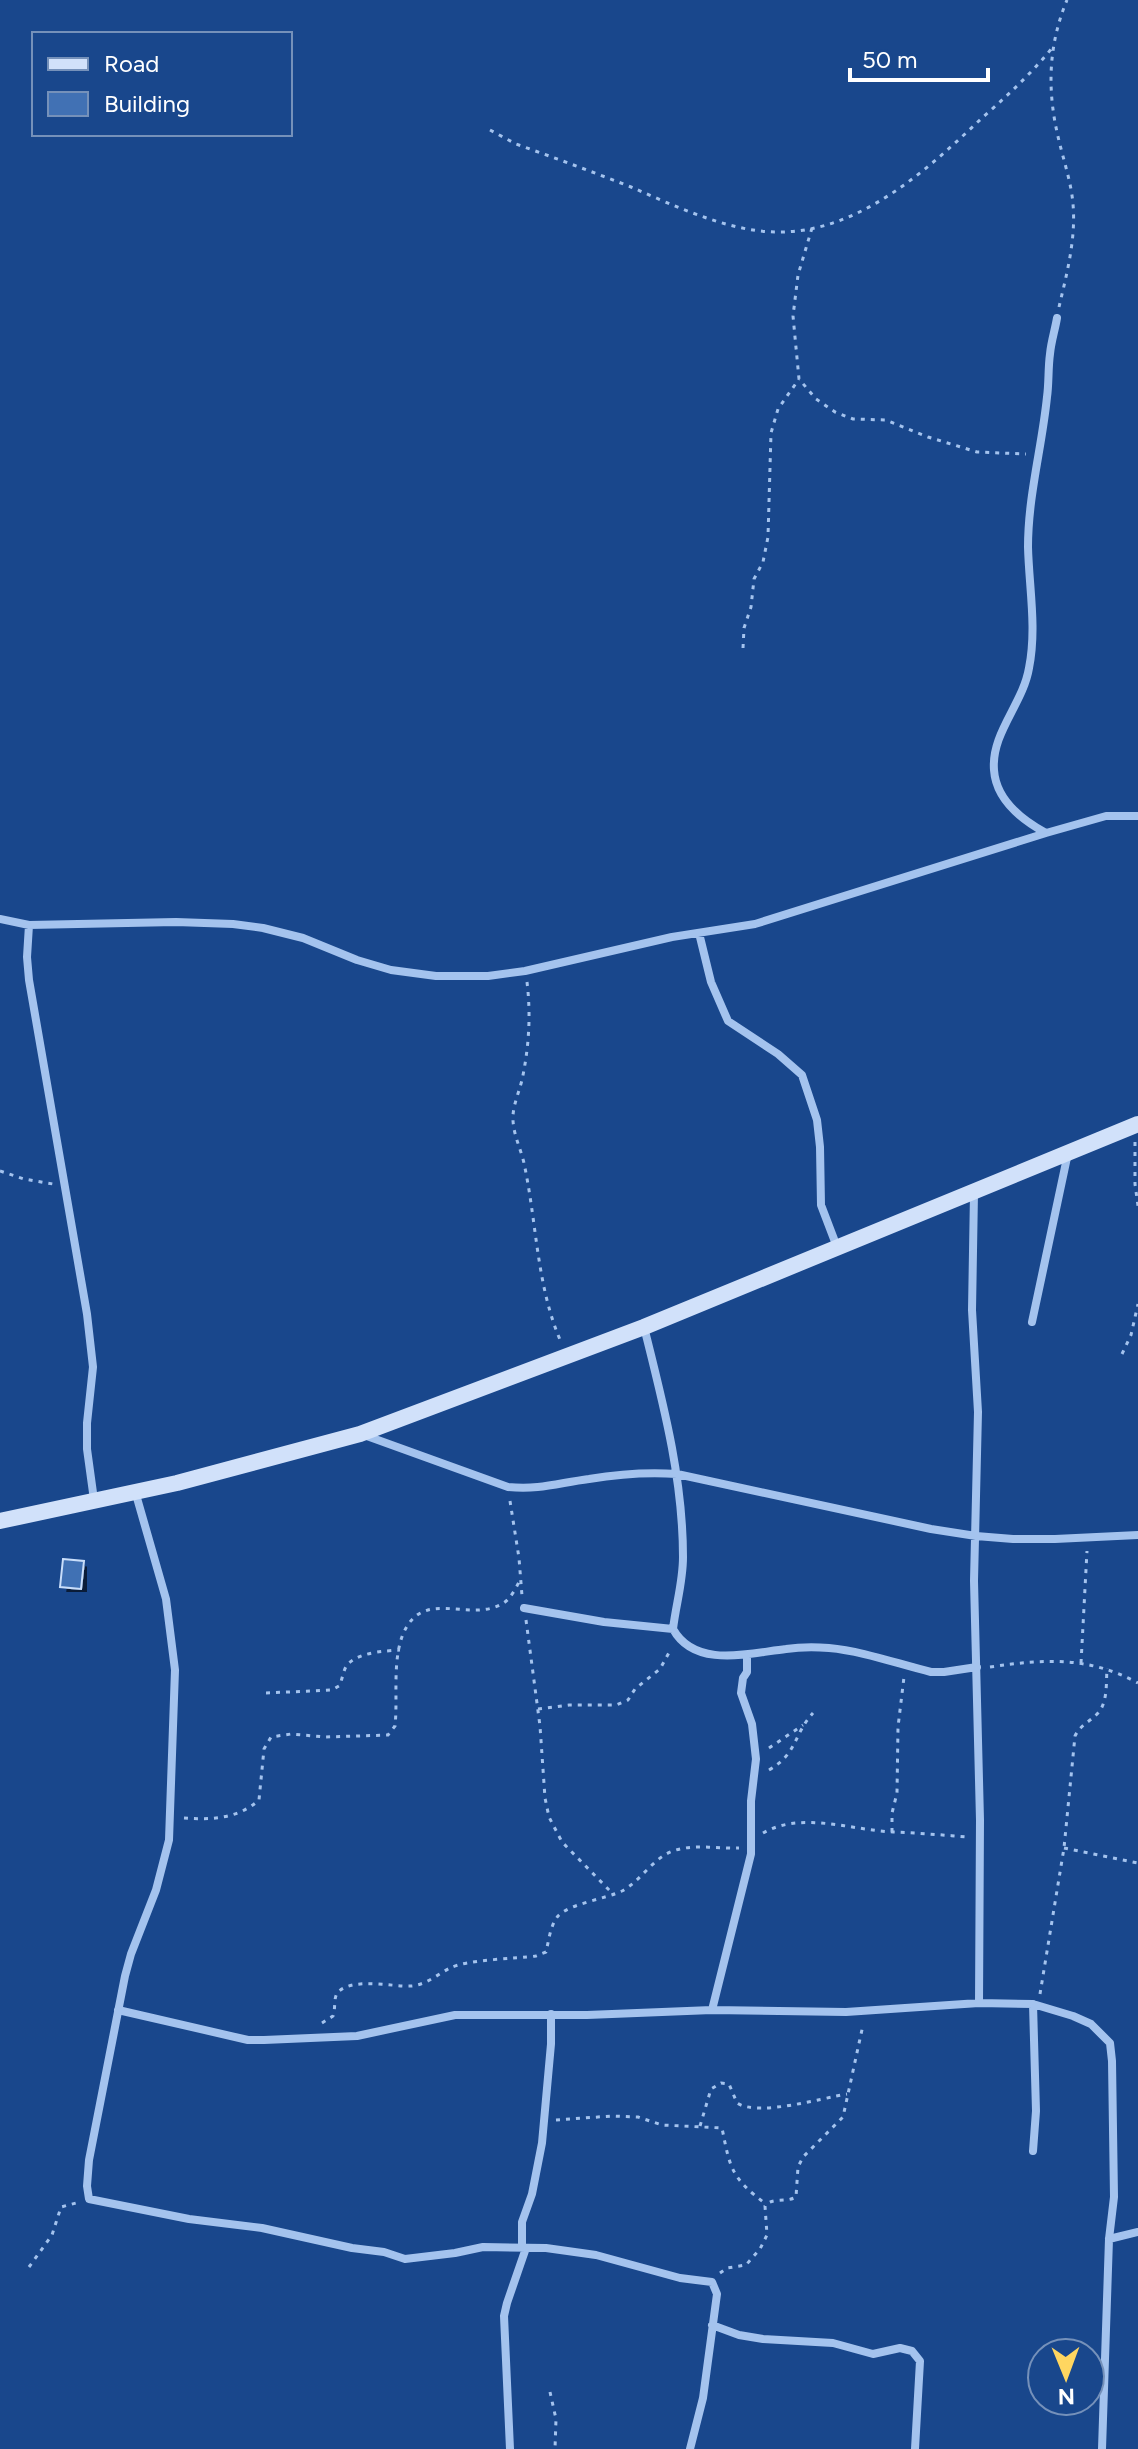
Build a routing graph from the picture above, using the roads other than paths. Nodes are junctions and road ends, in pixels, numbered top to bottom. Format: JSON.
{"nodes":[{"id":1,"x":1057,"y":318,"type":"road end"},
{"id":2,"x":1138,"y":816,"type":"edge"},
{"id":3,"x":1046,"y":833,"type":"junction"},
{"id":4,"x":0,"y":919,"type":"edge"},
{"id":5,"x":29,"y":925,"type":"junction"},
{"id":6,"x":699,"y":933,"type":"junction"},
{"id":7,"x":1137,"y":1124,"type":"edge"},
{"id":8,"x":1069,"y":1152,"type":"junction"},
{"id":9,"x":974,"y":1192,"type":"junction"},
{"id":10,"x":838,"y":1249,"type":"junction"},
{"id":11,"x":1032,"y":1322,"type":"dead end"},
{"id":12,"x":644,"y":1327,"type":"junction"},
{"id":13,"x":360,"y":1434,"type":"junction"},
{"id":14,"x":677,"y":1474,"type":"junction"},
{"id":15,"x":135,"y":1491,"type":"junction"},
{"id":16,"x":94,"y":1500,"type":"junction"},
{"id":17,"x":0,"y":1521,"type":"edge"},
{"id":18,"x":1138,"y":1535,"type":"edge"},
{"id":19,"x":976,"y":1536,"type":"junction"},
{"id":20,"x":524,"y":1608,"type":"road end"},
{"id":21,"x":676,"y":1633,"type":"junction"},
{"id":22,"x":747,"y":1656,"type":"junction"},
{"id":23,"x":977,"y":1668,"type":"junction"},
{"id":24,"x":979,"y":2003,"type":"junction"},
{"id":25,"x":1035,"y":2005,"type":"junction"},
{"id":26,"x":118,"y":2010,"type":"junction"},
{"id":27,"x":712,"y":2010,"type":"junction"},
{"id":28,"x":551,"y":2014,"type":"junction"},
{"id":29,"x":1033,"y":2151,"type":"dead end"},
{"id":30,"x":1138,"y":2232,"type":"edge"},
{"id":31,"x":1109,"y":2239,"type":"junction"},
{"id":32,"x":524,"y":2248,"type":"junction"},
{"id":33,"x":712,"y":2325,"type":"junction"},
{"id":34,"x":510,"y":2449,"type":"edge"},
{"id":35,"x":690,"y":2449,"type":"edge"},
{"id":36,"x":915,"y":2449,"type":"edge"},
{"id":37,"x":1102,"y":2449,"type":"edge"}],
"edges":[{"from":1,"to":3,"type":"street"},
{"from":2,"to":3,"type":"street"},
{"from":3,"to":6,"type":"street"},
{"from":4,"to":5,"type":"street"},
{"from":5,"to":6,"type":"street"},
{"from":5,"to":16,"type":"street"},
{"from":6,"to":10,"type":"street"},
{"from":7,"to":8,"type":"street"},
{"from":8,"to":9,"type":"street"},
{"from":8,"to":11,"type":"street"},
{"from":9,"to":10,"type":"street"},
{"from":9,"to":19,"type":"street"},
{"from":10,"to":12,"type":"street"},
{"from":12,"to":13,"type":"street"},
{"from":12,"to":14,"type":"street"},
{"from":13,"to":14,"type":"street"},
{"from":13,"to":15,"type":"street"},
{"from":14,"to":19,"type":"street"},
{"from":14,"to":21,"type":"street"},
{"from":15,"to":16,"type":"street"},
{"from":15,"to":26,"type":"street"},
{"from":16,"to":17,"type":"street"},
{"from":18,"to":19,"type":"street"},
{"from":19,"to":23,"type":"street"},
{"from":20,"to":21,"type":"street"},
{"from":21,"to":22,"type":"street"},
{"from":22,"to":23,"type":"street"},
{"from":22,"to":27,"type":"street"},
{"from":23,"to":24,"type":"street"},
{"from":24,"to":25,"type":"street"},
{"from":24,"to":27,"type":"street"},
{"from":25,"to":29,"type":"street"},
{"from":25,"to":31,"type":"street"},
{"from":26,"to":28,"type":"street"},
{"from":26,"to":32,"type":"street"},
{"from":27,"to":28,"type":"street"},
{"from":28,"to":32,"type":"street"},
{"from":30,"to":31,"type":"street"},
{"from":31,"to":37,"type":"street"},
{"from":32,"to":33,"type":"street"},
{"from":32,"to":34,"type":"street"},
{"from":33,"to":35,"type":"street"},
{"from":33,"to":36,"type":"street"}]}
